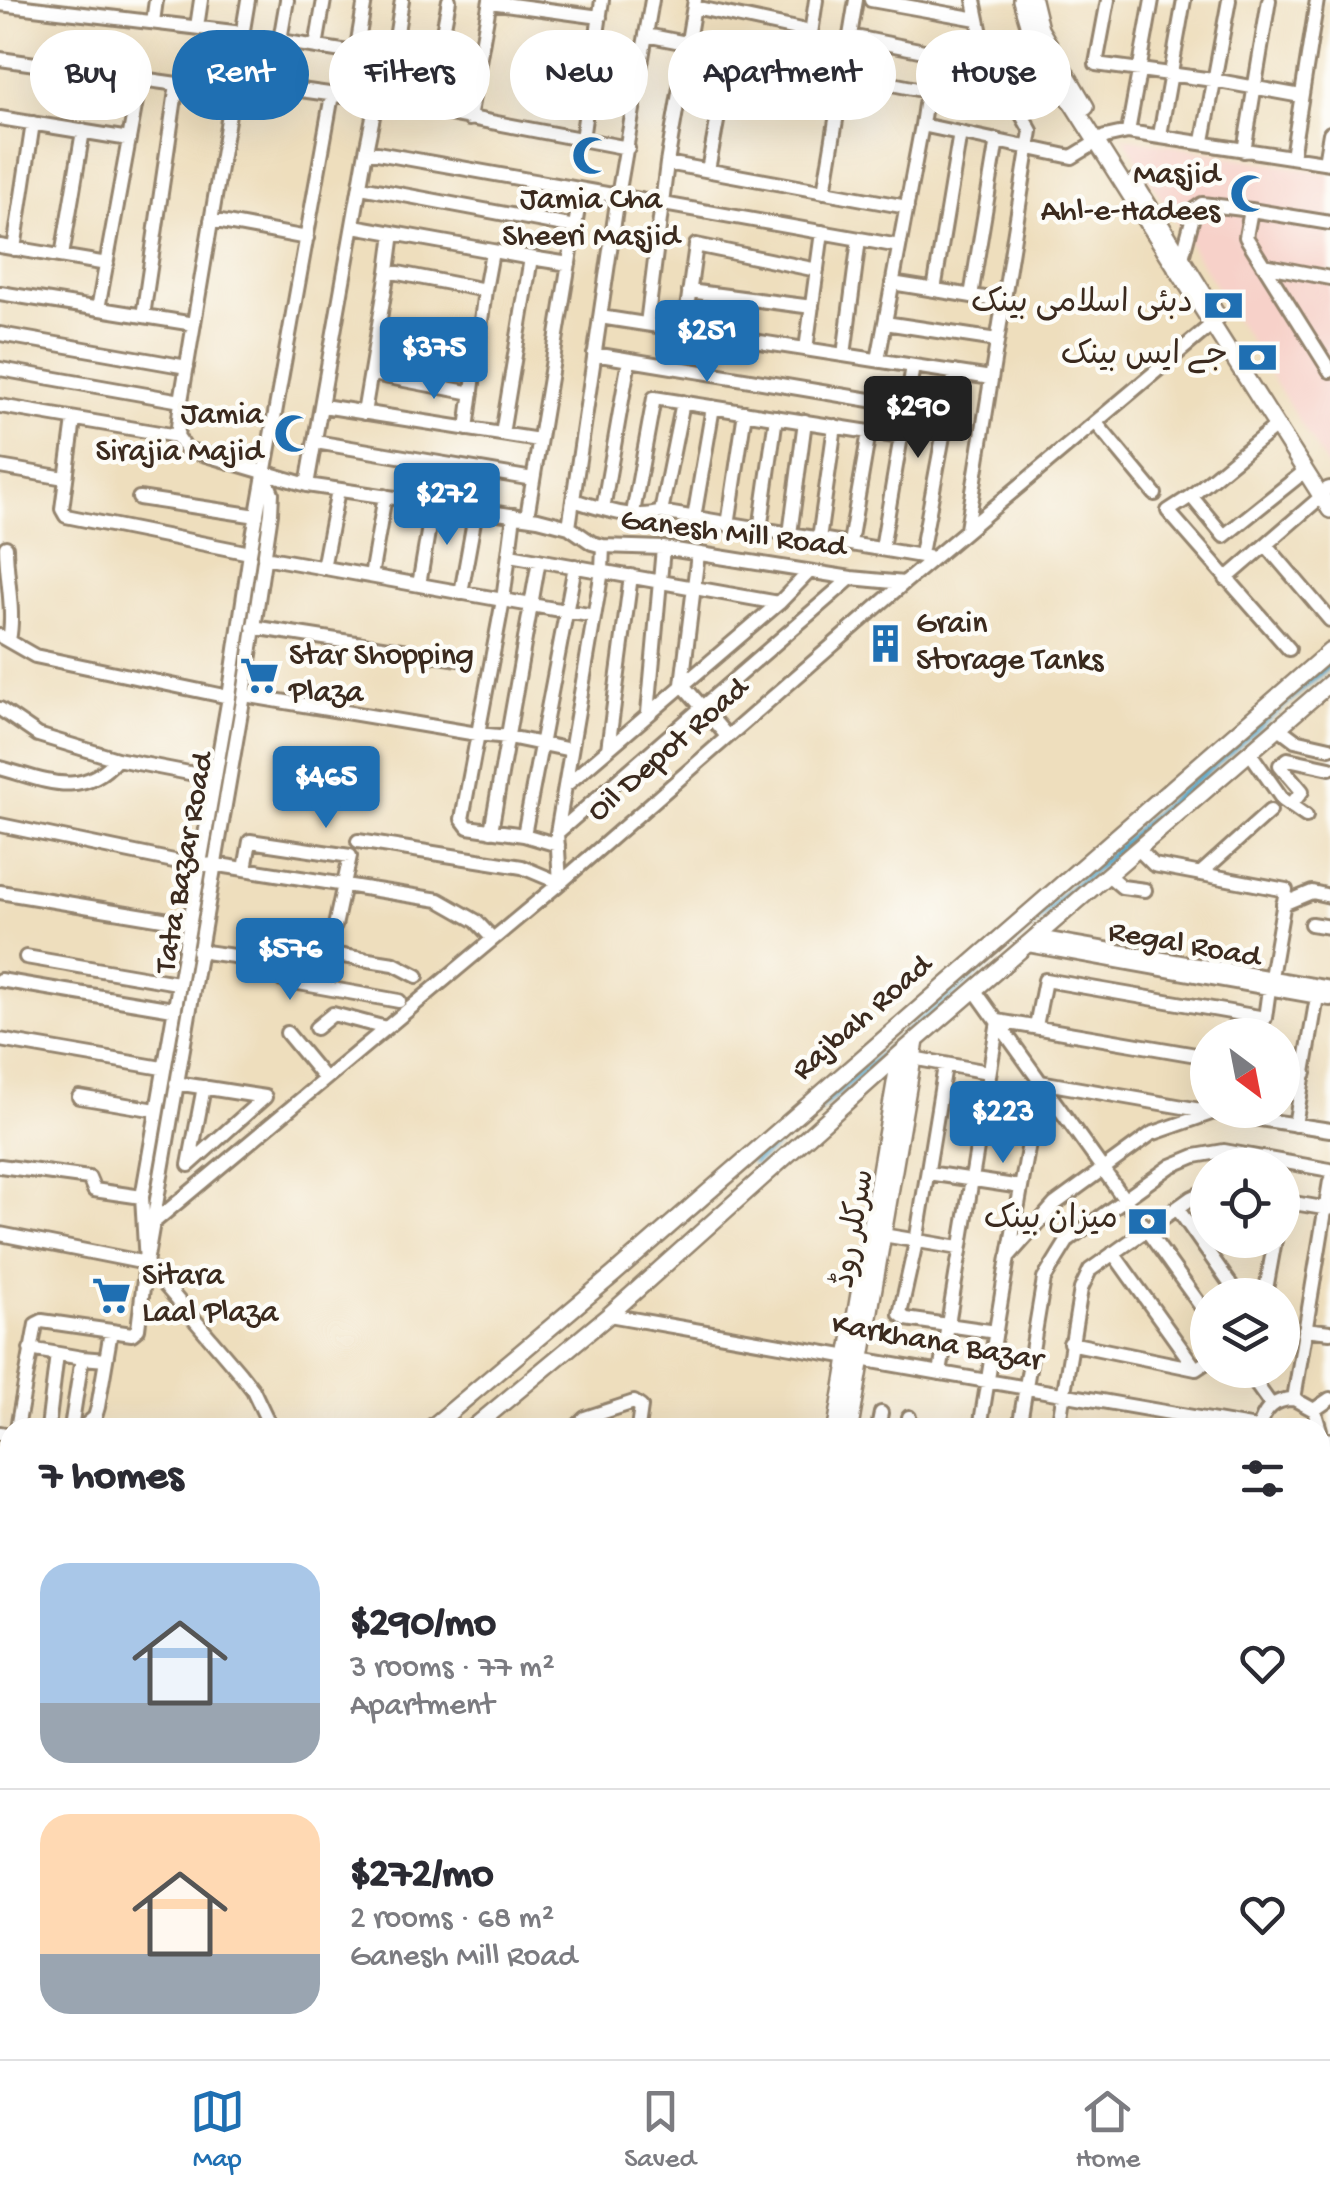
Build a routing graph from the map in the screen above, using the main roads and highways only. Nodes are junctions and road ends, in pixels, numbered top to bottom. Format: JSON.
{"nodes":[{"id":1,"x":1021,"y":0,"type":"edge"},
{"id":2,"x":1033,"y":0,"type":"edge"},
{"id":3,"x":1101,"y":139,"type":"junction"},
{"id":4,"x":1215,"y":322,"type":"junction"},
{"id":5,"x":1328,"y":496,"type":"edge"},
{"id":6,"x":1330,"y":651,"type":"edge"},
{"id":7,"x":1328,"y":690,"type":"edge"},
{"id":8,"x":1266,"y":727,"type":"junction"},
{"id":9,"x":907,"y":1056,"type":"junction"},
{"id":10,"x":874,"y":1080,"type":"junction"},
{"id":11,"x":894,"y":1091,"type":"junction"},
{"id":12,"x":782,"y":1142,"type":"junction"},
{"id":13,"x":855,"y":1358,"type":"junction"},
{"id":14,"x":443,"y":1418,"type":"edge"},
{"id":15,"x":485,"y":1418,"type":"edge"},
{"id":16,"x":839,"y":1418,"type":"edge"},
{"id":17,"x":851,"y":1418,"type":"edge"}],
"edges":[{"from":1,"to":3,"type":"main road"},
{"from":2,"to":3,"type":"main road"},
{"from":3,"to":4,"type":"main road"},
{"from":3,"to":4,"type":"main road"},
{"from":4,"to":5,"type":"main road"},
{"from":4,"to":5,"type":"main road"},
{"from":6,"to":8,"type":"main road","name":"Rajbah Road"},
{"from":7,"to":8,"type":"main road","name":"Rajbah Road"},
{"from":8,"to":9,"type":"main road","name":"Rajbah Road"},
{"from":8,"to":12,"type":"main road","name":"Rajbah Road"},
{"from":9,"to":10,"type":"main road","name":"Rajbah Road"},
{"from":9,"to":11,"type":"main road"},
{"from":9,"to":13,"type":"main road","name":"سرکلر روڈ"},
{"from":10,"to":11,"type":"main road"},
{"from":10,"to":12,"type":"main road","name":"Rajbah Road"},
{"from":11,"to":13,"type":"main road"},
{"from":12,"to":14,"type":"main road","name":"Rajbah Road"},
{"from":12,"to":15,"type":"main road","name":"Rajbah Road"},
{"from":13,"to":16,"type":"main road"},
{"from":13,"to":17,"type":"main road","name":"سرکلر روڈ"}]}
